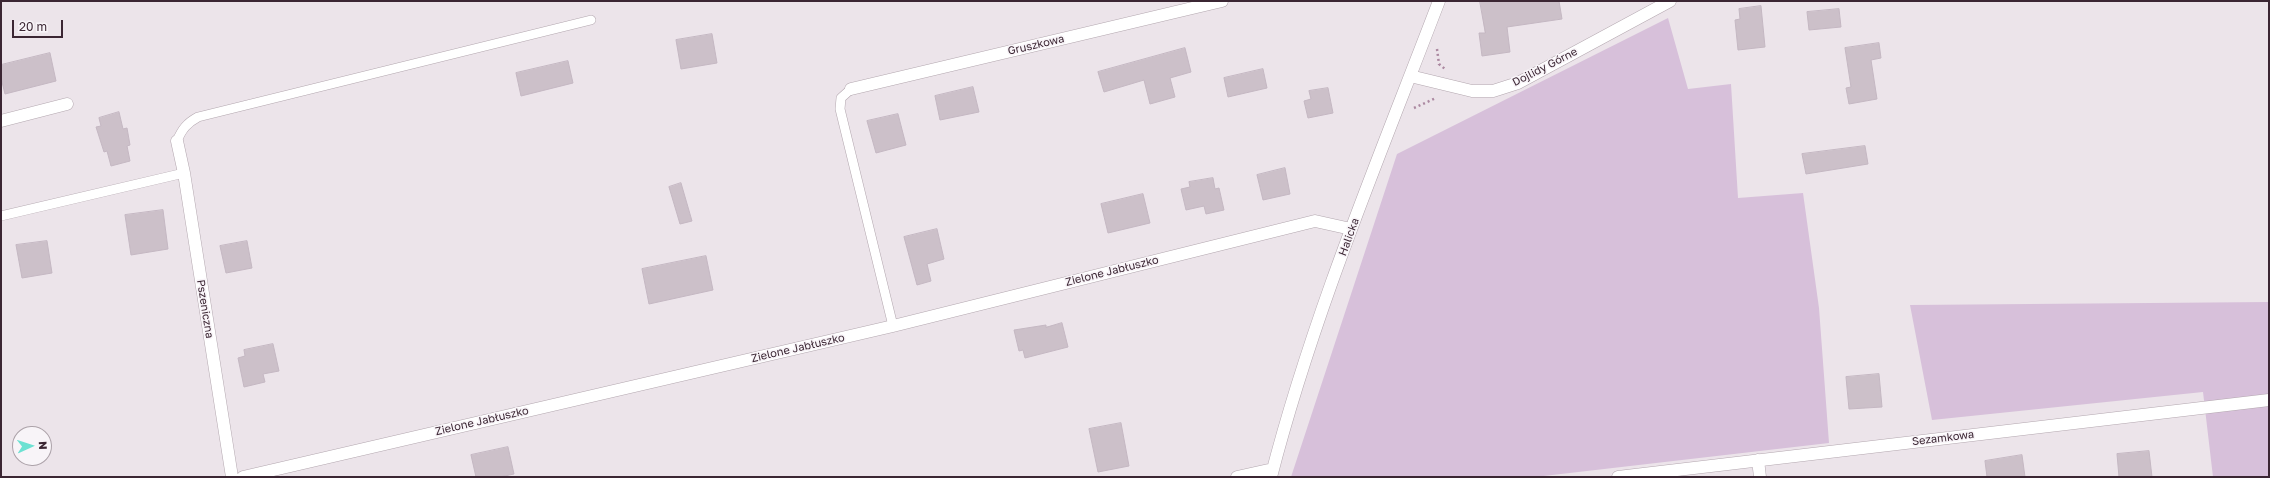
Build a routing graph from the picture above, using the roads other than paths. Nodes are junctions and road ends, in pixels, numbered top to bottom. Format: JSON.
{"nodes":[{"id":1,"x":1222,"y":1,"type":"edge"},
{"id":2,"x":1439,"y":1,"type":"edge"},
{"id":3,"x":1670,"y":1,"type":"edge"},
{"id":4,"x":591,"y":20,"type":"dead end"},
{"id":5,"x":1410,"y":76,"type":"junction"},
{"id":6,"x":851,"y":89,"type":"joint"},
{"id":7,"x":67,"y":104,"type":"dead end"},
{"id":8,"x":1,"y":120,"type":"edge"},
{"id":9,"x":177,"y":141,"type":"joint"},
{"id":10,"x":184,"y":173,"type":"junction"},
{"id":11,"x":1,"y":216,"type":"edge"},
{"id":12,"x":1351,"y":229,"type":"junction"},
{"id":13,"x":893,"y":326,"type":"junction"},
{"id":14,"x":2269,"y":400,"type":"edge"},
{"id":15,"x":1758,"y":460,"type":"junction"},
{"id":16,"x":1272,"y":473,"type":"edge"},
{"id":17,"x":1640,"y":476,"type":"edge"},
{"id":18,"x":232,"y":477,"type":"edge"},
{"id":19,"x":243,"y":477,"type":"edge"},
{"id":20,"x":1237,"y":477,"type":"edge"},
{"id":21,"x":1618,"y":477,"type":"edge"},
{"id":22,"x":1760,"y":477,"type":"edge"}],
"edges":[{"from":1,"to":6,"type":"street","name":"Gruszkowa"},
{"from":2,"to":5,"type":"street","name":"Halicka"},
{"from":3,"to":5,"type":"street","name":"Dojlidy Górne"},
{"from":4,"to":9,"type":"lane"},
{"from":5,"to":12,"type":"street","name":"Halicka"},
{"from":6,"to":13,"type":"lane"},
{"from":7,"to":8,"type":"street"},
{"from":9,"to":10,"type":"street","name":"Pszeniczna"},
{"from":10,"to":11,"type":"lane"},
{"from":10,"to":18,"type":"street","name":"Pszeniczna"},
{"from":12,"to":13,"type":"street","name":"Zielone Jabłuszko"},
{"from":12,"to":16,"type":"street","name":"Halicka"},
{"from":13,"to":19,"type":"street","name":"Zielone Jabłuszko"},
{"from":14,"to":15,"type":"street","name":"Sezamkowa"},
{"from":15,"to":17,"type":"street","name":"Sezamkowa"},
{"from":15,"to":22,"type":"street"},
{"from":16,"to":20,"type":"street"},
{"from":17,"to":21,"type":"street","name":"Sezamkowa"}]}
